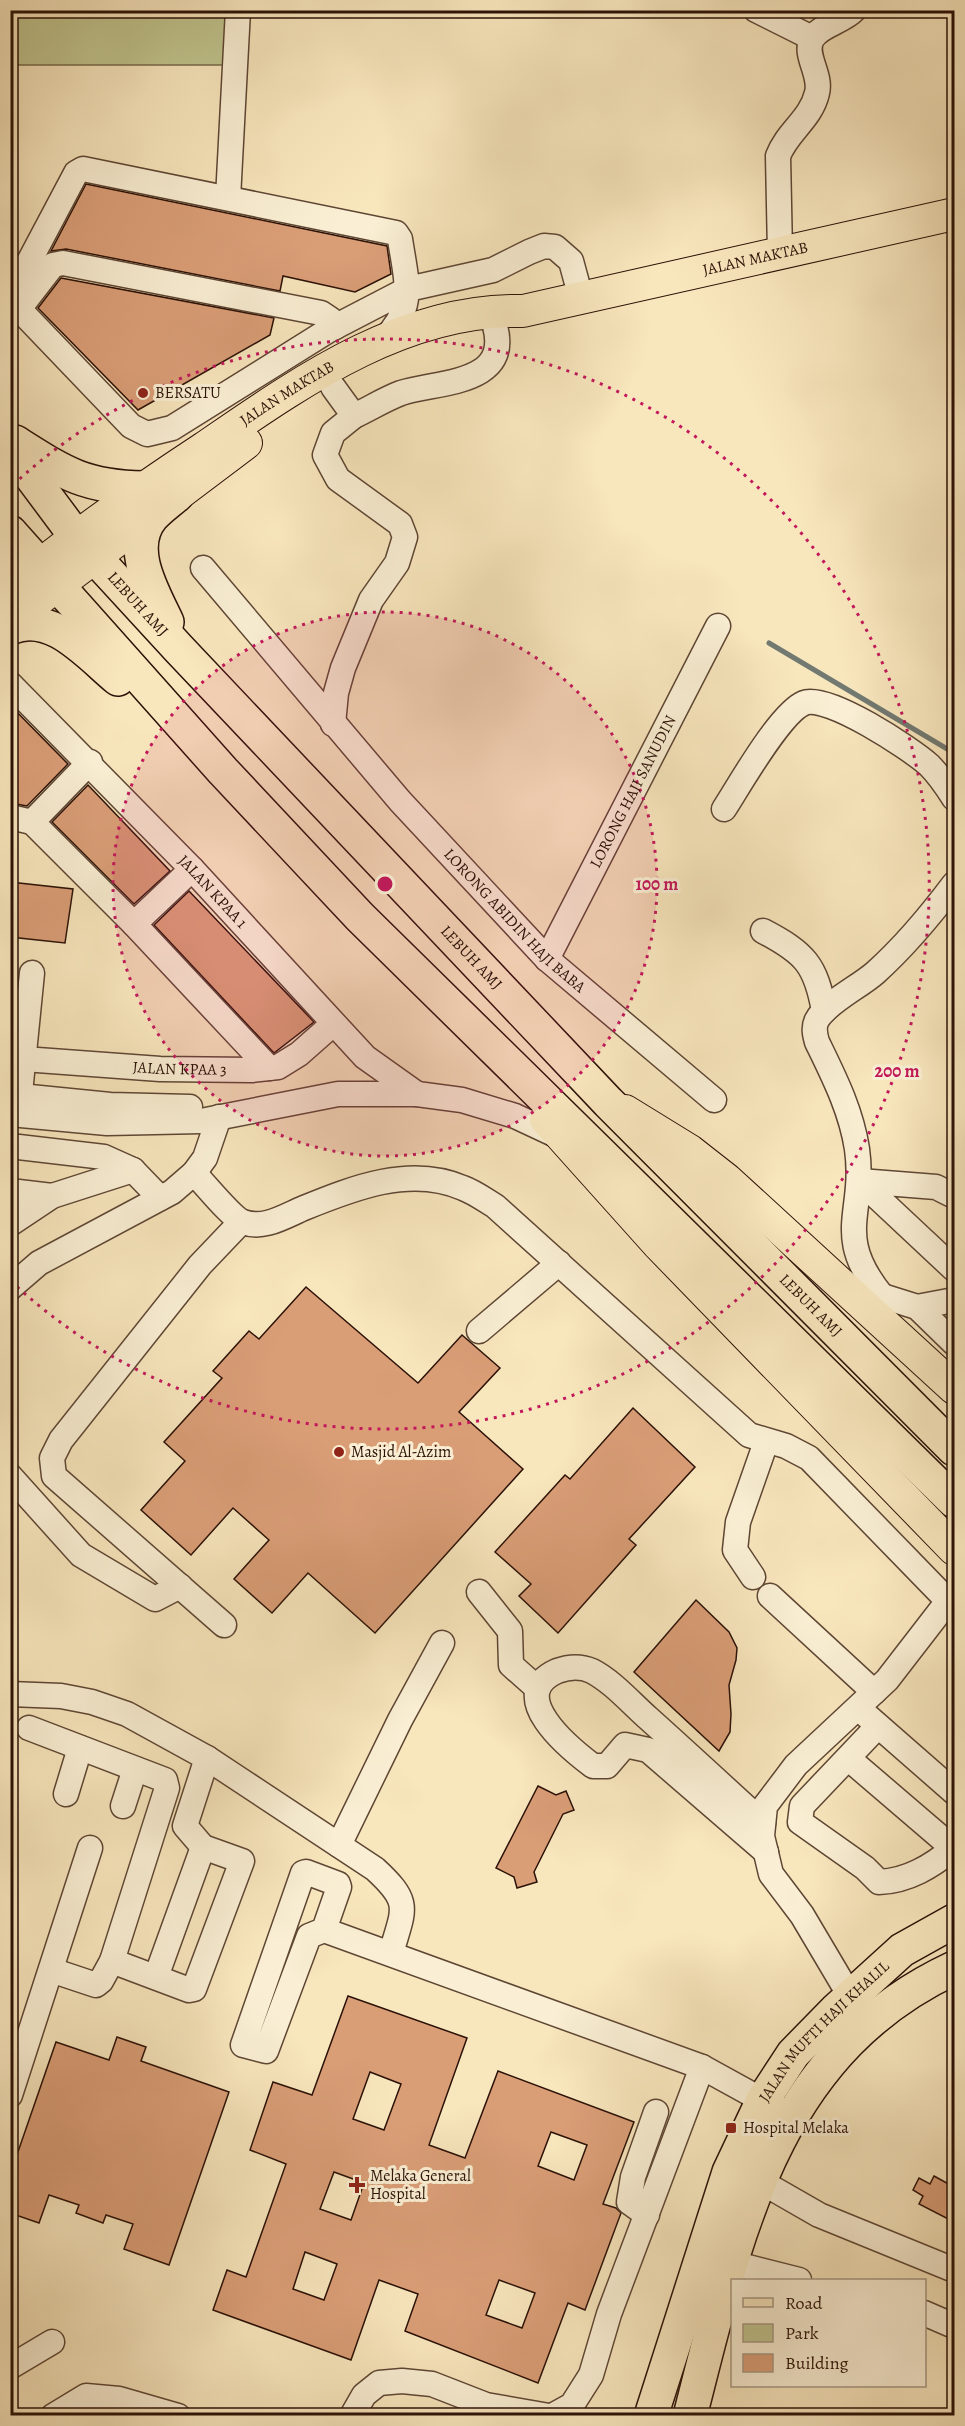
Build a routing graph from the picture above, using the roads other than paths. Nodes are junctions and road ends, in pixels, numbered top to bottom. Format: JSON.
{"nodes":[{"id":1,"x":238,"y":10,"type":"edge"},
{"id":2,"x":756,"y":10,"type":"edge"},
{"id":3,"x":854,"y":10,"type":"edge"},
{"id":4,"x":812,"y":38,"type":"junction"},
{"id":5,"x":228,"y":198,"type":"junction"},
{"id":6,"x":954,"y":214,"type":"edge"},
{"id":7,"x":780,"y":253,"type":"junction"},
{"id":8,"x":408,"y":289,"type":"junction"},
{"id":9,"x":581,"y":298,"type":"junction"},
{"id":10,"x":19,"y":309,"type":"junction"},
{"id":11,"x":523,"y":311,"type":"junction"},
{"id":12,"x":459,"y":316,"type":"junction"},
{"id":13,"x":495,"y":326,"type":"junction"},
{"id":14,"x":335,"y":327,"type":"junction"},
{"id":15,"x":381,"y":342,"type":"junction"},
{"id":16,"x":333,"y":387,"type":"junction"},
{"id":17,"x":354,"y":416,"type":"junction"},
{"id":18,"x":10,"y":439,"type":"edge"},
{"id":19,"x":10,"y":448,"type":"edge"},
{"id":20,"x":144,"y":488,"type":"junction"},
{"id":21,"x":177,"y":495,"type":"junction"},
{"id":22,"x":10,"y":532,"type":"edge"},
{"id":23,"x":86,"y":547,"type":"junction"},
{"id":24,"x":203,"y":568,"type":"dead end"},
{"id":25,"x":47,"y":575,"type":"junction"},
{"id":26,"x":10,"y":590,"type":"edge"},
{"id":27,"x":10,"y":621,"type":"edge"},
{"id":28,"x":718,"y":626,"type":"dead end"},
{"id":29,"x":10,"y":628,"type":"edge"},
{"id":30,"x":179,"y":649,"type":"junction"},
{"id":31,"x":11,"y":684,"type":"edge"},
{"id":32,"x":333,"y":724,"type":"junction"},
{"id":33,"x":90,"y":762,"type":"junction"},
{"id":34,"x":223,"y":771,"type":"junction"},
{"id":35,"x":954,"y":798,"type":"edge"},
{"id":36,"x":724,"y":809,"type":"dead end"},
{"id":37,"x":21,"y":820,"type":"edge"},
{"id":38,"x":192,"y":868,"type":"junction"},
{"id":39,"x":954,"y":884,"type":"edge"},
{"id":40,"x":134,"y":924,"type":"junction"},
{"id":41,"x":763,"y":931,"type":"dead end"},
{"id":42,"x":547,"y":959,"type":"junction"},
{"id":43,"x":32,"y":973,"type":"dead end"},
{"id":44,"x":824,"y":1011,"type":"junction"},
{"id":45,"x":333,"y":1024,"type":"junction"},
{"id":46,"x":480,"y":1034,"type":"junction"},
{"id":47,"x":17,"y":1058,"type":"edge"},
{"id":48,"x":269,"y":1068,"type":"junction"},
{"id":49,"x":417,"y":1095,"type":"junction"},
{"id":50,"x":714,"y":1100,"type":"dead end"},
{"id":51,"x":608,"y":1102,"type":"junction"},
{"id":52,"x":15,"y":1105,"type":"edge"},
{"id":53,"x":219,"y":1117,"type":"junction"},
{"id":54,"x":564,"y":1139,"type":"junction"},
{"id":55,"x":10,"y":1146,"type":"edge"},
{"id":56,"x":133,"y":1170,"type":"junction"},
{"id":57,"x":194,"y":1173,"type":"junction"},
{"id":58,"x":860,"y":1181,"type":"junction"},
{"id":59,"x":10,"y":1191,"type":"edge"},
{"id":60,"x":52,"y":1196,"type":"junction"},
{"id":61,"x":954,"y":1196,"type":"edge"},
{"id":62,"x":160,"y":1198,"type":"junction"},
{"id":63,"x":241,"y":1222,"type":"junction"},
{"id":64,"x":10,"y":1224,"type":"edge"},
{"id":65,"x":559,"y":1263,"type":"junction"},
{"id":66,"x":954,"y":1269,"type":"edge"},
{"id":67,"x":10,"y":1288,"type":"edge"},
{"id":68,"x":954,"y":1300,"type":"edge"},
{"id":69,"x":875,"y":1303,"type":"junction"},
{"id":70,"x":916,"y":1307,"type":"junction"},
{"id":71,"x":479,"y":1331,"type":"dead end"},
{"id":72,"x":954,"y":1343,"type":"edge"},
{"id":73,"x":954,"y":1388,"type":"edge"},
{"id":74,"x":766,"y":1442,"type":"junction"},
{"id":75,"x":954,"y":1449,"type":"edge"},
{"id":76,"x":10,"y":1476,"type":"edge"},
{"id":77,"x":954,"y":1501,"type":"edge"},
{"id":78,"x":954,"y":1549,"type":"edge"},
{"id":79,"x":753,"y":1577,"type":"dead end"},
{"id":80,"x":180,"y":1586,"type":"junction"},
{"id":81,"x":479,"y":1592,"type":"dead end"},
{"id":82,"x":770,"y":1596,"type":"dead end"},
{"id":83,"x":951,"y":1605,"type":"edge"},
{"id":84,"x":224,"y":1625,"type":"dead end"},
{"id":85,"x":442,"y":1642,"type":"dead end"},
{"id":86,"x":537,"y":1688,"type":"junction"},
{"id":87,"x":10,"y":1694,"type":"edge"},
{"id":88,"x":866,"y":1700,"type":"junction"},
{"id":89,"x":878,"y":1726,"type":"junction"},
{"id":90,"x":30,"y":1728,"type":"dead end"},
{"id":91,"x":80,"y":1748,"type":"junction"},
{"id":92,"x":207,"y":1758,"type":"junction"},
{"id":93,"x":849,"y":1759,"type":"junction"},
{"id":94,"x":135,"y":1769,"type":"junction"},
{"id":95,"x":954,"y":1791,"type":"edge"},
{"id":96,"x":66,"y":1794,"type":"dead end"},
{"id":97,"x":123,"y":1806,"type":"dead end"},
{"id":98,"x":763,"y":1823,"type":"junction"},
{"id":99,"x":339,"y":1845,"type":"junction"},
{"id":100,"x":202,"y":1847,"type":"junction"},
{"id":101,"x":90,"y":1848,"type":"dead end"},
{"id":102,"x":954,"y":1848,"type":"edge"},
{"id":103,"x":766,"y":1852,"type":"junction"},
{"id":104,"x":954,"y":1921,"type":"edge"},
{"id":105,"x":324,"y":1930,"type":"junction"},
{"id":106,"x":391,"y":1953,"type":"junction"},
{"id":107,"x":112,"y":1960,"type":"junction"},
{"id":108,"x":954,"y":1968,"type":"edge"},
{"id":109,"x":51,"y":1970,"type":"junction"},
{"id":110,"x":156,"y":1977,"type":"junction"},
{"id":111,"x":850,"y":1996,"type":"junction"},
{"id":112,"x":702,"y":2067,"type":"junction"},
{"id":113,"x":10,"y":2095,"type":"edge"},
{"id":114,"x":777,"y":2108,"type":"junction"},
{"id":115,"x":656,"y":2112,"type":"dead end"},
{"id":116,"x":758,"y":2180,"type":"junction"},
{"id":117,"x":647,"y":2215,"type":"junction"},
{"id":118,"x":732,"y":2263,"type":"junction"},
{"id":119,"x":954,"y":2270,"type":"edge"},
{"id":120,"x":795,"y":2279,"type":"edge"},
{"id":121,"x":926,"y":2314,"type":"edge"},
{"id":122,"x":954,"y":2326,"type":"edge"},
{"id":123,"x":52,"y":2342,"type":"dead end"},
{"id":124,"x":10,"y":2367,"type":"edge"},
{"id":125,"x":53,"y":2415,"type":"edge"},
{"id":126,"x":178,"y":2415,"type":"edge"},
{"id":127,"x":352,"y":2415,"type":"edge"},
{"id":128,"x":551,"y":2415,"type":"edge"},
{"id":129,"x":651,"y":2415,"type":"edge"},
{"id":130,"x":690,"y":2415,"type":"edge"}],
"edges":[{"from":1,"to":5,"type":"street"},
{"from":2,"to":4,"type":"street"},
{"from":3,"to":4,"type":"street"},
{"from":4,"to":7,"type":"street"},
{"from":5,"to":8,"type":"street"},
{"from":5,"to":10,"type":"street"},
{"from":6,"to":7,"type":"main road","name":"JALAN MAKTAB"},
{"from":7,"to":9,"type":"main road","name":"JALAN MAKTAB"},
{"from":8,"to":9,"type":"street"},
{"from":8,"to":12,"type":"street"},
{"from":8,"to":14,"type":"street"},
{"from":8,"to":15,"type":"street"},
{"from":9,"to":11,"type":"main road","name":"JALAN MAKTAB"},
{"from":10,"to":14,"type":"street"},
{"from":10,"to":14,"type":"street"},
{"from":11,"to":12,"type":"main road","name":"JALAN MAKTAB"},
{"from":11,"to":13,"type":"main road","name":"JALAN MAKTAB"},
{"from":12,"to":15,"type":"main road","name":"JALAN MAKTAB"},
{"from":13,"to":16,"type":"main road","name":"JALAN MAKTAB"},
{"from":13,"to":17,"type":"street"},
{"from":15,"to":20,"type":"main road","name":"JALAN MAKTAB"},
{"from":16,"to":17,"type":"street"},
{"from":16,"to":21,"type":"main road","name":"JALAN MAKTAB"},
{"from":17,"to":32,"type":"street"},
{"from":18,"to":20,"type":"highway"},
{"from":19,"to":23,"type":"highway","name":"LEBUH AMJ"},
{"from":20,"to":23,"type":"main road","name":"JALAN MAKTAB"},
{"from":21,"to":23,"type":"main road","name":"JALAN MAKTAB"},
{"from":21,"to":30,"type":"highway"},
{"from":22,"to":25,"type":"highway"},
{"from":23,"to":25,"type":"main road"},
{"from":23,"to":30,"type":"highway","name":"LEBUH AMJ"},
{"from":24,"to":32,"type":"street","name":"LORONG ABIDIN HAJI BABA"},
{"from":25,"to":26,"type":"main road"},
{"from":25,"to":27,"type":"main road"},
{"from":25,"to":34,"type":"highway"},
{"from":28,"to":42,"type":"street","name":"LORONG HAJI SANUDIN"},
{"from":29,"to":34,"type":"highway"},
{"from":30,"to":51,"type":"highway","name":"LEBUH AMJ"},
{"from":31,"to":33,"type":"street","name":"JALAN KPAA 1"},
{"from":32,"to":42,"type":"street","name":"LORONG ABIDIN HAJI BABA"},
{"from":33,"to":37,"type":"street"},
{"from":33,"to":38,"type":"street","name":"JALAN KPAA 1"},
{"from":34,"to":46,"type":"highway"},
{"from":35,"to":36,"type":"street"},
{"from":37,"to":40,"type":"street"},
{"from":38,"to":40,"type":"street"},
{"from":38,"to":45,"type":"street","name":"JALAN KPAA 1"},
{"from":39,"to":44,"type":"street"},
{"from":40,"to":48,"type":"street"},
{"from":41,"to":44,"type":"street"},
{"from":42,"to":50,"type":"street","name":"LORONG ABIDIN HAJI BABA"},
{"from":43,"to":47,"type":"street"},
{"from":44,"to":58,"type":"street"},
{"from":45,"to":48,"type":"street","name":"JALAN KPAA 3"},
{"from":45,"to":49,"type":"street","name":"JALAN KPAA 1"},
{"from":46,"to":54,"type":"main road"},
{"from":46,"to":77,"type":"highway"},
{"from":47,"to":48,"type":"street","name":"JALAN KPAA 3"},
{"from":47,"to":52,"type":"street"},
{"from":49,"to":53,"type":"street"},
{"from":49,"to":54,"type":"street"},
{"from":51,"to":69,"type":"main road"},
{"from":51,"to":75,"type":"highway","name":"LEBUH AMJ"},
{"from":52,"to":53,"type":"street"},
{"from":53,"to":57,"type":"street"},
{"from":54,"to":78,"type":"main road"},
{"from":55,"to":56,"type":"street"},
{"from":56,"to":60,"type":"street"},
{"from":56,"to":62,"type":"street"},
{"from":57,"to":62,"type":"street"},
{"from":57,"to":63,"type":"street"},
{"from":58,"to":61,"type":"street"},
{"from":58,"to":66,"type":"street"},
{"from":58,"to":69,"type":"street"},
{"from":59,"to":60,"type":"street"},
{"from":60,"to":64,"type":"street"},
{"from":62,"to":67,"type":"street"},
{"from":63,"to":65,"type":"street"},
{"from":63,"to":80,"type":"street"},
{"from":65,"to":71,"type":"street"},
{"from":65,"to":74,"type":"street"},
{"from":68,"to":70,"type":"street"},
{"from":69,"to":70,"type":"street"},
{"from":69,"to":73,"type":"main road"},
{"from":70,"to":72,"type":"street"},
{"from":74,"to":79,"type":"street"},
{"from":74,"to":83,"type":"street"},
{"from":76,"to":80,"type":"street"},
{"from":80,"to":84,"type":"street"},
{"from":81,"to":86,"type":"street"},
{"from":82,"to":88,"type":"street"},
{"from":83,"to":88,"type":"street"},
{"from":85,"to":99,"type":"street"},
{"from":86,"to":98,"type":"street"},
{"from":86,"to":103,"type":"street"},
{"from":87,"to":92,"type":"street"},
{"from":88,"to":89,"type":"street"},
{"from":88,"to":98,"type":"street"},
{"from":89,"to":93,"type":"street"},
{"from":89,"to":95,"type":"street"},
{"from":90,"to":91,"type":"street"},
{"from":91,"to":94,"type":"street"},
{"from":91,"to":96,"type":"street"},
{"from":92,"to":99,"type":"street"},
{"from":92,"to":100,"type":"street"},
{"from":93,"to":102,"type":"street"},
{"from":93,"to":102,"type":"street"},
{"from":94,"to":97,"type":"street"},
{"from":94,"to":107,"type":"street"},
{"from":98,"to":103,"type":"street"},
{"from":99,"to":106,"type":"street"},
{"from":100,"to":110,"type":"street"},
{"from":100,"to":110,"type":"street"},
{"from":101,"to":109,"type":"street"},
{"from":103,"to":111,"type":"street"},
{"from":104,"to":111,"type":"highway","name":"JALAN MUFTI HAJI KHALIL"},
{"from":105,"to":105,"type":"street"},
{"from":105,"to":106,"type":"street"},
{"from":106,"to":112,"type":"street"},
{"from":107,"to":109,"type":"street"},
{"from":107,"to":110,"type":"street"},
{"from":108,"to":114,"type":"highway","name":"JALAN MUFTI HAJI KHALIL"},
{"from":109,"to":113,"type":"street"},
{"from":111,"to":114,"type":"highway","name":"JALAN MUFTI HAJI KHALIL"},
{"from":112,"to":114,"type":"street"},
{"from":112,"to":117,"type":"street"},
{"from":114,"to":116,"type":"highway","name":"JALAN MUFTI HAJI KHALIL"},
{"from":114,"to":129,"type":"highway","name":"JALAN MUFTI HAJI KHALIL"},
{"from":115,"to":117,"type":"street"},
{"from":116,"to":118,"type":"highway","name":"JALAN MUFTI HAJI KHALIL"},
{"from":116,"to":119,"type":"street"},
{"from":117,"to":128,"type":"street"},
{"from":118,"to":120,"type":"street"},
{"from":118,"to":130,"type":"highway","name":"JALAN MUFTI HAJI KHALIL"},
{"from":121,"to":122,"type":"street"},
{"from":123,"to":124,"type":"street"},
{"from":125,"to":126,"type":"street"},
{"from":127,"to":128,"type":"street"}]}
